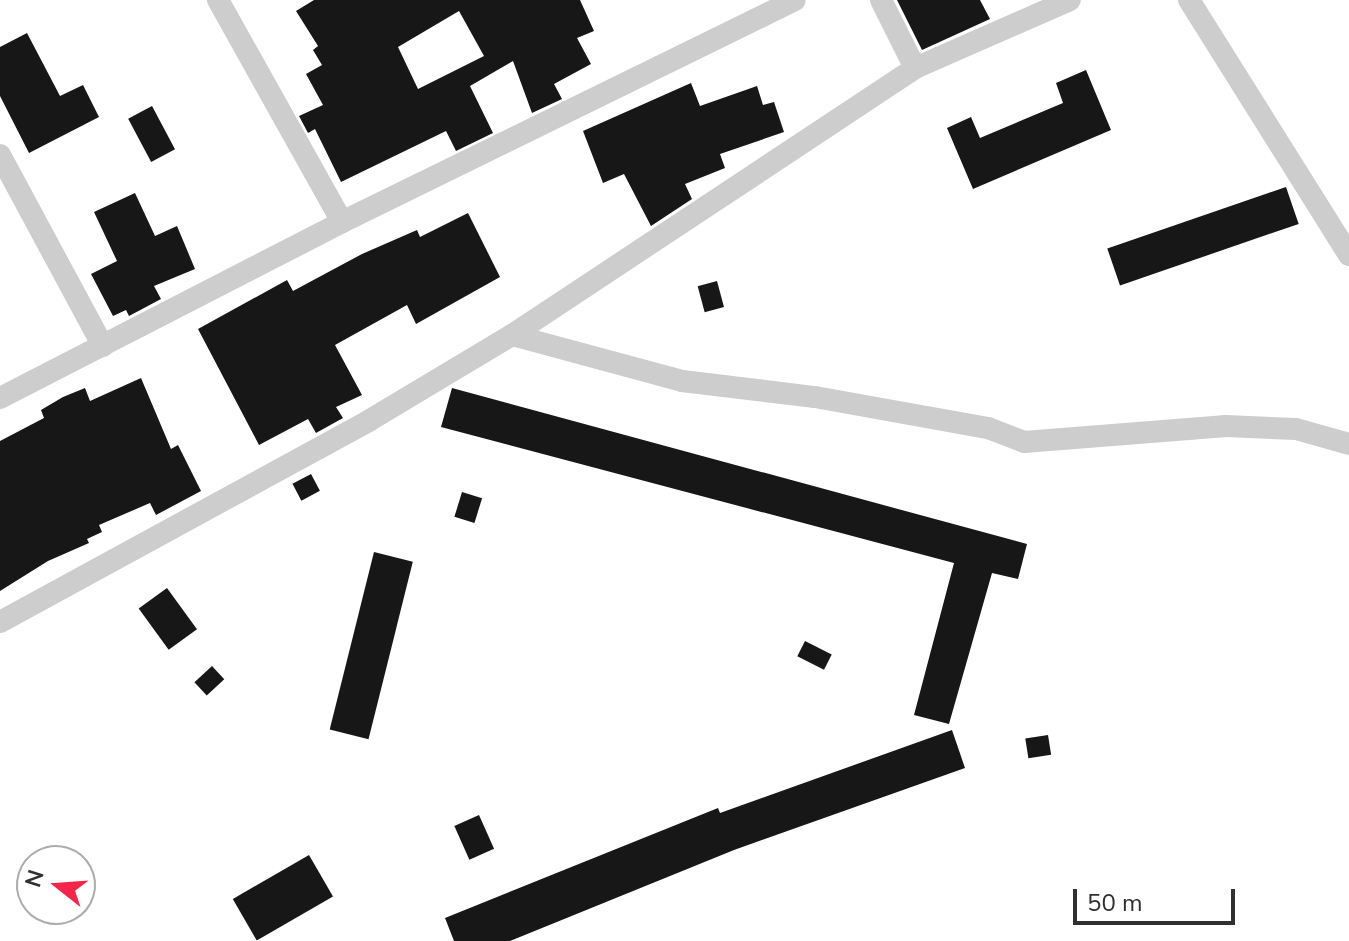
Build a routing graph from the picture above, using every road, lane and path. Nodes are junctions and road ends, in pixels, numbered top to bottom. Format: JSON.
{"nodes":[{"id":1,"x":218,"y":0,"type":"edge"},
{"id":2,"x":795,"y":0,"type":"edge"},
{"id":3,"x":881,"y":0,"type":"edge"},
{"id":4,"x":1070,"y":0,"type":"edge"},
{"id":5,"x":1189,"y":0,"type":"edge"},
{"id":6,"x":915,"y":68,"type":"junction"},
{"id":7,"x":0,"y":155,"type":"edge"},
{"id":8,"x":342,"y":222,"type":"junction"},
{"id":9,"x":1349,"y":255,"type":"edge"},
{"id":10,"x":512,"y":335,"type":"junction"},
{"id":11,"x":103,"y":346,"type":"junction"},
{"id":12,"x":0,"y":398,"type":"edge"},
{"id":13,"x":1349,"y":444,"type":"edge"},
{"id":14,"x":0,"y":622,"type":"edge"}],
"edges":[{"from":1,"to":8,"type":"street"},
{"from":2,"to":8,"type":"street"},
{"from":3,"to":6,"type":"street"},
{"from":4,"to":6,"type":"street"},
{"from":5,"to":9,"type":"street"},
{"from":6,"to":10,"type":"street"},
{"from":7,"to":11,"type":"street"},
{"from":8,"to":11,"type":"street"},
{"from":10,"to":13,"type":"street"},
{"from":10,"to":14,"type":"street"},
{"from":11,"to":12,"type":"street"}]}
